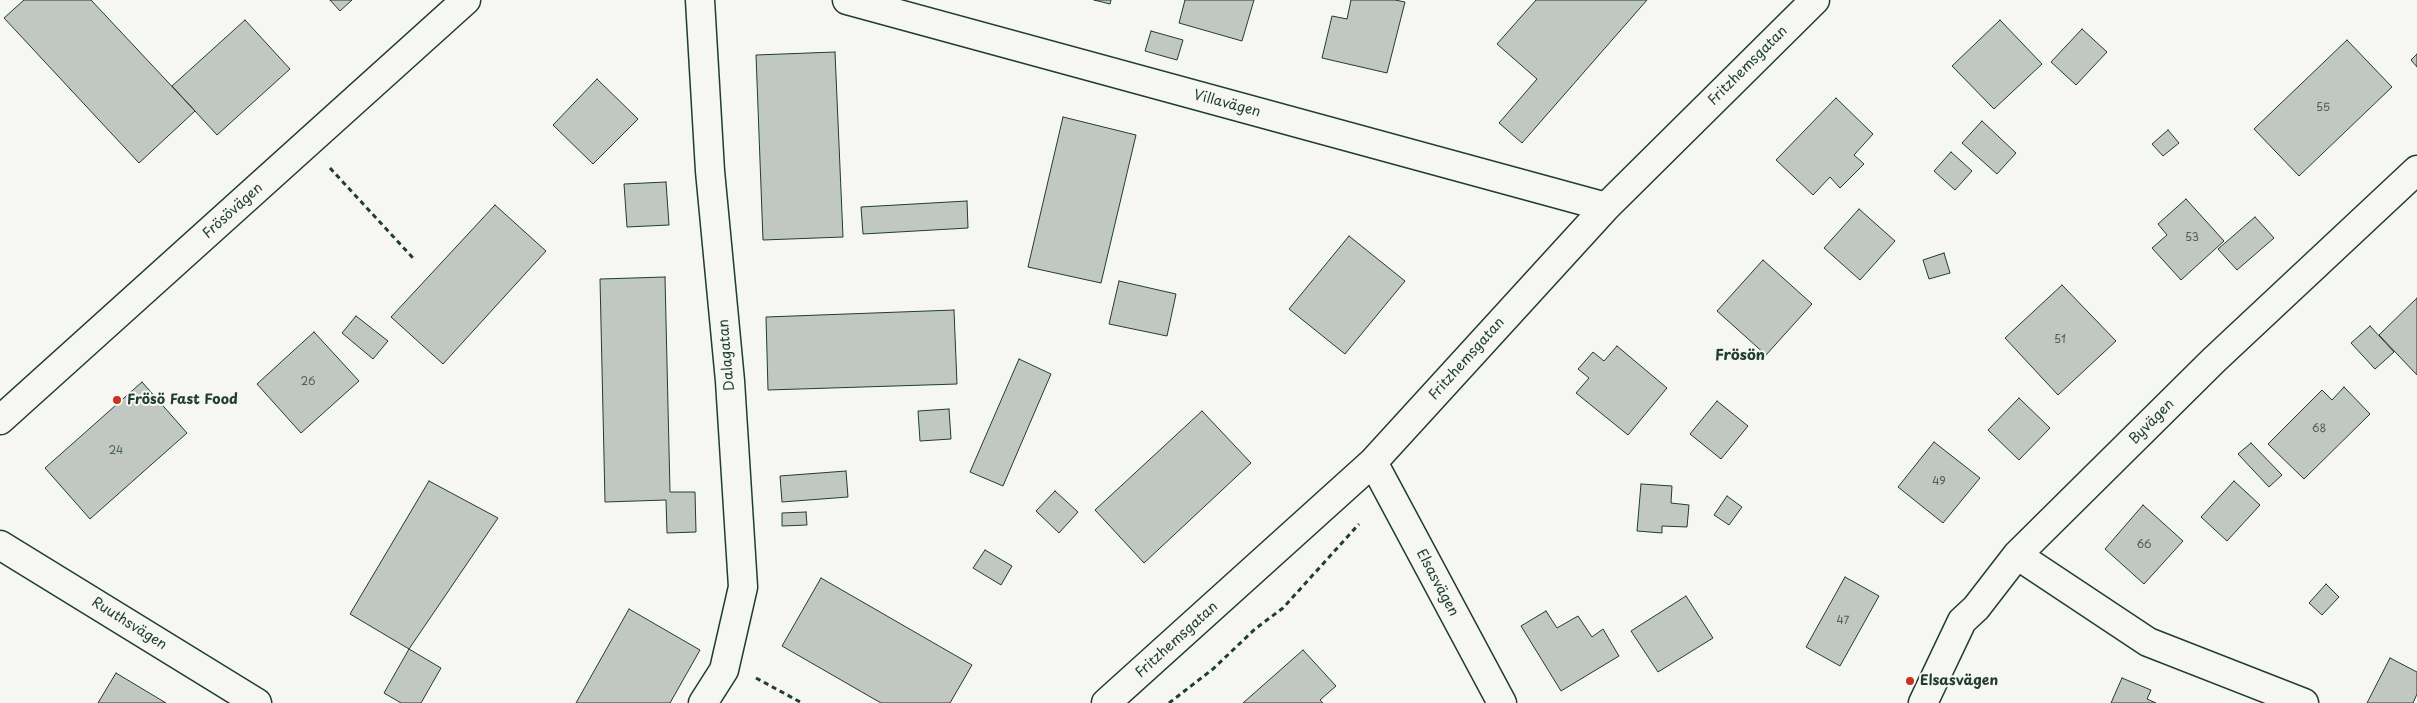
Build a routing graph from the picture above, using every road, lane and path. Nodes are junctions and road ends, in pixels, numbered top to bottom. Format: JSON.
{"nodes":[{"id":1,"x":466,"y":0,"type":"edge"},
{"id":2,"x":700,"y":0,"type":"edge"},
{"id":3,"x":848,"y":0,"type":"edge"},
{"id":4,"x":1815,"y":0,"type":"edge"},
{"id":5,"x":308,"y":144,"type":"junction"},
{"id":6,"x":2417,"y":170,"type":"edge"},
{"id":7,"x":1606,"y":207,"type":"junction"},
{"id":8,"x":413,"y":258,"type":"dead end"},
{"id":9,"x":0,"y":420,"type":"edge"},
{"id":10,"x":1372,"y":462,"type":"junction"},
{"id":11,"x":0,"y":545,"type":"edge"},
{"id":12,"x":2017,"y":555,"type":"junction"},
{"id":13,"x":724,"y":670,"type":"junction"},
{"id":14,"x":257,"y":703,"type":"edge"},
{"id":15,"x":703,"y":703,"type":"edge"},
{"id":16,"x":802,"y":703,"type":"edge"},
{"id":17,"x":1106,"y":703,"type":"edge"},
{"id":18,"x":1502,"y":703,"type":"edge"},
{"id":19,"x":1923,"y":703,"type":"edge"},
{"id":20,"x":2304,"y":703,"type":"edge"}],
"edges":[{"from":1,"to":5,"type":"street","name":"Frösövägen"},
{"from":2,"to":13,"type":"street","name":"Dalagatan"},
{"from":3,"to":7,"type":"street","name":"Villavägen"},
{"from":4,"to":7,"type":"street","name":"Fritzhemsgatan"},
{"from":5,"to":8,"type":"path"},
{"from":5,"to":9,"type":"street","name":"Frösövägen"},
{"from":6,"to":12,"type":"street","name":"Byvägen"},
{"from":7,"to":10,"type":"street","name":"Fritzhemsgatan"},
{"from":10,"to":17,"type":"street","name":"Fritzhemsgatan"},
{"from":10,"to":18,"type":"street","name":"Elsasvägen"},
{"from":11,"to":14,"type":"street","name":"Ruuthsvägen"},
{"from":12,"to":19,"type":"street","name":"Byvägen"},
{"from":12,"to":20,"type":"street"},
{"from":13,"to":15,"type":"street","name":"Dalagatan"},
{"from":13,"to":16,"type":"path"}]}
